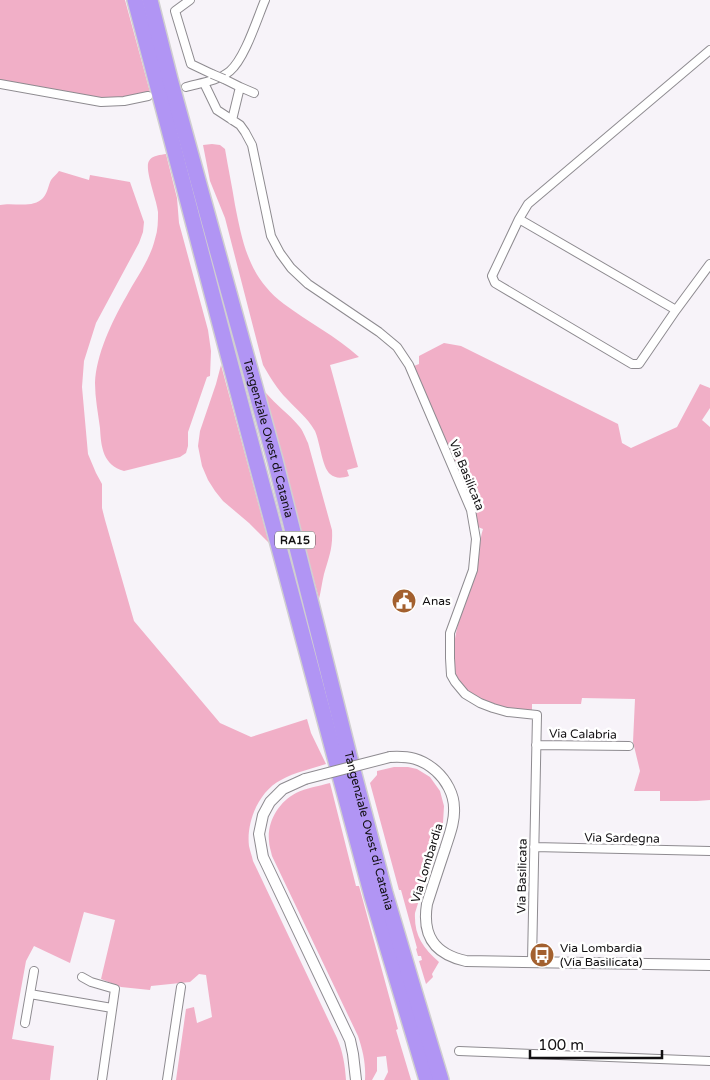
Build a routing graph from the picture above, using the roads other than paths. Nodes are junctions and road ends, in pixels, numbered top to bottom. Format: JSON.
{"nodes":[{"id":1,"x":135,"y":0,"type":"edge"},
{"id":2,"x":150,"y":0,"type":"edge"},
{"id":3,"x":190,"y":0,"type":"edge"},
{"id":4,"x":265,"y":0,"type":"edge"},
{"id":5,"x":710,"y":50,"type":"edge"},
{"id":6,"x":204,"y":83,"type":"junction"},
{"id":7,"x":0,"y":84,"type":"edge"},
{"id":8,"x":186,"y":87,"type":"dead end"},
{"id":9,"x":240,"y":87,"type":"junction"},
{"id":10,"x":254,"y":93,"type":"dead end"},
{"id":11,"x":148,"y":96,"type":"dead end"},
{"id":12,"x":232,"y":120,"type":"junction"},
{"id":13,"x":519,"y":219,"type":"junction"},
{"id":14,"x":710,"y":264,"type":"edge"},
{"id":15,"x":676,"y":310,"type":"junction"},
{"id":16,"x":536,"y":745,"type":"junction"},
{"id":17,"x":629,"y":746,"type":"dead end"},
{"id":18,"x":534,"y":847,"type":"junction"},
{"id":19,"x":710,"y":851,"type":"edge"},
{"id":20,"x":532,"y":961,"type":"junction"},
{"id":21,"x":710,"y":965,"type":"edge"},
{"id":22,"x":34,"y":972,"type":"dead end"},
{"id":23,"x":82,"y":977,"type":"dead end"},
{"id":24,"x":181,"y":987,"type":"dead end"},
{"id":25,"x":30,"y":994,"type":"junction"},
{"id":26,"x":112,"y":1008,"type":"junction"},
{"id":27,"x":26,"y":1023,"type":"dead end"},
{"id":28,"x":459,"y":1051,"type":"dead end"},
{"id":29,"x":710,"y":1061,"type":"edge"},
{"id":30,"x":437,"y":1079,"type":"edge"},
{"id":31,"x":102,"y":1080,"type":"edge"},
{"id":32,"x":167,"y":1080,"type":"edge"},
{"id":33,"x":356,"y":1080,"type":"edge"}],
"edges":[{"from":1,"to":30,"type":"highway","name":"Tangenziale Ovest di Catania","number":"RA15"},
{"from":2,"to":30,"type":"highway","name":"Tangenziale Ovest di Catania","number":"RA15"},
{"from":3,"to":9,"type":"street","bridge":true},
{"from":4,"to":6,"type":"street"},
{"from":5,"to":13,"type":"street"},
{"from":6,"to":8,"type":"street"},
{"from":6,"to":12,"type":"street","name":"Via Basilicata"},
{"from":7,"to":11,"type":"street"},
{"from":9,"to":10,"type":"street"},
{"from":9,"to":12,"type":"street"},
{"from":12,"to":16,"type":"street","name":"Via Basilicata"},
{"from":13,"to":15,"type":"street"},
{"from":13,"to":15,"type":"street"},
{"from":14,"to":15,"type":"street"},
{"from":16,"to":17,"type":"street","name":"Via Calabria"},
{"from":16,"to":18,"type":"street","name":"Via Basilicata"},
{"from":18,"to":19,"type":"street","name":"Via Sardegna"},
{"from":18,"to":20,"type":"street","name":"Via Basilicata"},
{"from":20,"to":21,"type":"street","name":"Via Lombardia"},
{"from":20,"to":33,"type":"street","name":"Via Lombardia","bridge":true},
{"from":22,"to":25,"type":"street"},
{"from":23,"to":26,"type":"street"},
{"from":24,"to":32,"type":"street"},
{"from":25,"to":26,"type":"street"},
{"from":25,"to":27,"type":"street"},
{"from":26,"to":31,"type":"street"},
{"from":28,"to":29,"type":"street"}]}
